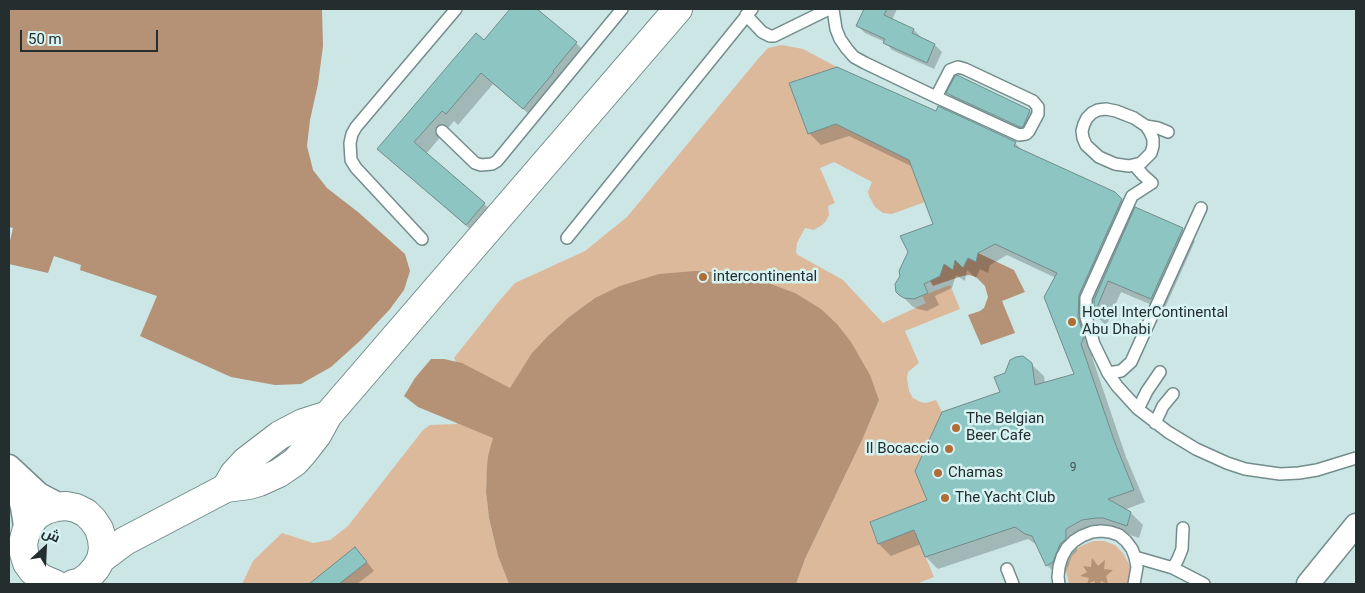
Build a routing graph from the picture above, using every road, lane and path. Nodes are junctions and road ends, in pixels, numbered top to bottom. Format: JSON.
{"nodes":[{"id":1,"x":456,"y":9,"type":"edge"},
{"id":2,"x":622,"y":9,"type":"edge"},
{"id":3,"x":678,"y":9,"type":"edge"},
{"id":4,"x":831,"y":9,"type":"edge"},
{"id":5,"x":749,"y":12,"type":"edge"},
{"id":6,"x":936,"y":97,"type":"junction"},
{"id":7,"x":1146,"y":126,"type":"junction"},
{"id":8,"x":442,"y":131,"type":"dead end"},
{"id":9,"x":1168,"y":132,"type":"dead end"},
{"id":10,"x":1135,"y":166,"type":"junction"},
{"id":11,"x":1201,"y":208,"type":"dead end"},
{"id":12,"x":567,"y":238,"type":"dead end"},
{"id":13,"x":422,"y":239,"type":"dead end"},
{"id":14,"x":1108,"y":372,"type":"junction"},
{"id":15,"x":1160,"y":372,"type":"dead end"},
{"id":16,"x":1173,"y":394,"type":"dead end"},
{"id":17,"x":1138,"y":409,"type":"junction"},
{"id":18,"x":1155,"y":423,"type":"junction"},
{"id":19,"x":1356,"y":458,"type":"edge"},
{"id":20,"x":10,"y":467,"type":"edge"},
{"id":21,"x":62,"y":506,"type":"junction"},
{"id":22,"x":168,"y":518,"type":"junction"},
{"id":23,"x":93,"y":520,"type":"junction"},
{"id":24,"x":1356,"y":525,"type":"edge"},
{"id":25,"x":1183,"y":528,"type":"dead end"},
{"id":26,"x":26,"y":532,"type":"junction"},
{"id":27,"x":1135,"y":557,"type":"junction"},
{"id":28,"x":101,"y":559,"type":"junction"},
{"id":29,"x":1173,"y":568,"type":"junction"},
{"id":30,"x":1007,"y":569,"type":"dead end"},
{"id":31,"x":24,"y":574,"type":"edge"},
{"id":32,"x":55,"y":584,"type":"edge"},
{"id":33,"x":73,"y":584,"type":"edge"},
{"id":34,"x":1013,"y":584,"type":"edge"},
{"id":35,"x":1059,"y":584,"type":"edge"},
{"id":36,"x":1134,"y":584,"type":"edge"},
{"id":37,"x":1204,"y":584,"type":"edge"},
{"id":38,"x":1308,"y":584,"type":"edge"}],
"edges":[{"from":1,"to":13,"type":"lane"},
{"from":2,"to":8,"type":"lane"},
{"from":3,"to":22,"type":"street"},
{"from":4,"to":5,"type":"lane"},
{"from":4,"to":6,"type":"lane"},
{"from":5,"to":12,"type":"lane"},
{"from":6,"to":6,"type":"lane"},
{"from":7,"to":9,"type":"lane"},
{"from":7,"to":10,"type":"lane"},
{"from":7,"to":10,"type":"lane"},
{"from":10,"to":14,"type":"lane"},
{"from":11,"to":14,"type":"lane"},
{"from":14,"to":17,"type":"lane"},
{"from":15,"to":17,"type":"lane"},
{"from":16,"to":18,"type":"lane"},
{"from":17,"to":18,"type":"lane"},
{"from":18,"to":19,"type":"lane"},
{"from":20,"to":21,"type":"street"},
{"from":20,"to":26,"type":"street"},
{"from":21,"to":23,"type":"street"},
{"from":21,"to":26,"type":"street"},
{"from":22,"to":23,"type":"street"},
{"from":22,"to":28,"type":"street"},
{"from":23,"to":28,"type":"street"},
{"from":24,"to":38,"type":"street"},
{"from":25,"to":29,"type":"lane"},
{"from":26,"to":31,"type":"street"},
{"from":27,"to":29,"type":"lane"},
{"from":27,"to":35,"type":"lane"},
{"from":27,"to":36,"type":"lane"},
{"from":28,"to":33,"type":"street"},
{"from":29,"to":37,"type":"lane"},
{"from":30,"to":34,"type":"lane"},
{"from":31,"to":32,"type":"street"}]}
